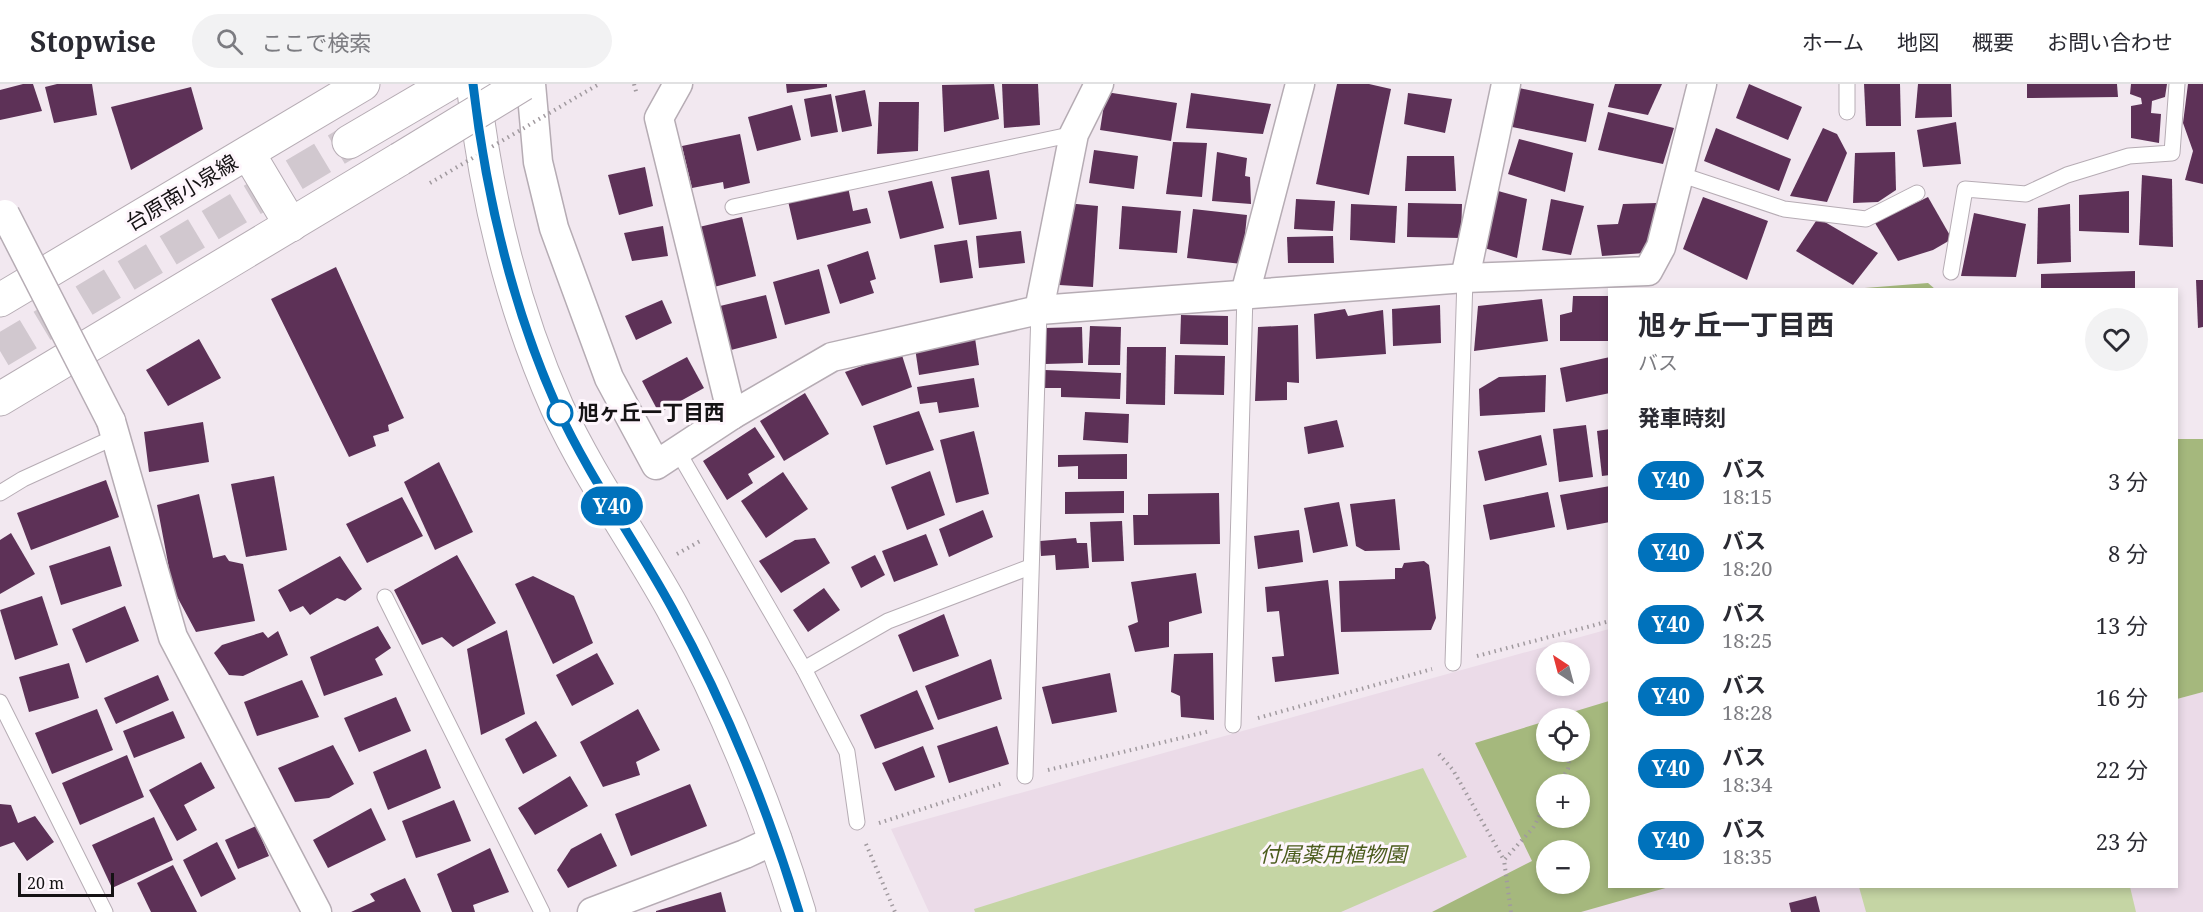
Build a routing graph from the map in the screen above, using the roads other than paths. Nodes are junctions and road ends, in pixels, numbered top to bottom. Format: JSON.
{"nodes":[{"id":1,"x":363,"y":84,"type":"edge"},
{"id":2,"x":448,"y":84,"type":"edge"},
{"id":3,"x":473,"y":84,"type":"edge"},
{"id":4,"x":523,"y":84,"type":"edge"},
{"id":5,"x":531,"y":84,"type":"edge"},
{"id":6,"x":678,"y":84,"type":"edge"},
{"id":7,"x":1099,"y":84,"type":"edge"},
{"id":8,"x":1300,"y":84,"type":"edge"},
{"id":9,"x":1506,"y":84,"type":"edge"},
{"id":10,"x":1702,"y":84,"type":"edge"},
{"id":11,"x":1846,"y":84,"type":"edge"},
{"id":12,"x":2177,"y":84,"type":"edge"},
{"id":13,"x":1847,"y":112,"type":"dead end"},
{"id":14,"x":1074,"y":134,"type":"junction"},
{"id":15,"x":349,"y":142,"type":"tunnel mouth"},
{"id":16,"x":248,"y":153,"type":"junction"},
{"id":17,"x":1679,"y":174,"type":"junction"},
{"id":18,"x":1917,"y":193,"type":"dead end"},
{"id":19,"x":733,"y":207,"type":"dead end"},
{"id":20,"x":3,"y":208,"type":"edge"},
{"id":21,"x":291,"y":225,"type":"junction"},
{"id":22,"x":1951,"y":272,"type":"dead end"},
{"id":23,"x":1466,"y":278,"type":"junction"},
{"id":24,"x":1649,"y":280,"type":"edge"},
{"id":25,"x":1245,"y":294,"type":"junction"},
{"id":26,"x":0,"y":300,"type":"edge"},
{"id":27,"x":1039,"y":310,"type":"junction"},
{"id":28,"x":0,"y":399,"type":"edge"},
{"id":29,"x":732,"y":415,"type":"junction"},
{"id":30,"x":113,"y":429,"type":"junction"},
{"id":31,"x":677,"y":450,"type":"junction"},
{"id":32,"x":0,"y":493,"type":"edge"},
{"id":33,"x":1030,"y":567,"type":"junction"},
{"id":34,"x":385,"y":597,"type":"dead end"},
{"id":35,"x":1453,"y":663,"type":"dead end"},
{"id":36,"x":804,"y":669,"type":"junction"},
{"id":37,"x":0,"y":702,"type":"edge"},
{"id":38,"x":1233,"y":725,"type":"dead end"},
{"id":39,"x":1025,"y":776,"type":"dead end"},
{"id":40,"x":856,"y":822,"type":"road end"},
{"id":41,"x":777,"y":839,"type":"junction"},
{"id":42,"x":105,"y":912,"type":"edge"},
{"id":43,"x":317,"y":912,"type":"edge"},
{"id":44,"x":542,"y":912,"type":"edge"},
{"id":45,"x":592,"y":912,"type":"edge"},
{"id":46,"x":799,"y":912,"type":"edge"}],
"edges":[{"from":1,"to":16,"type":"street","name":"台原南小泉線"},
{"from":2,"to":15,"type":"street"},
{"from":3,"to":41,"type":"street"},
{"from":4,"to":21,"type":"street","bridge":true},
{"from":5,"to":31,"type":"street"},
{"from":6,"to":29,"type":"street"},
{"from":7,"to":14,"type":"street"},
{"from":8,"to":25,"type":"street"},
{"from":9,"to":23,"type":"street"},
{"from":10,"to":17,"type":"street"},
{"from":11,"to":13,"type":"lane"},
{"from":12,"to":22,"type":"lane"},
{"from":14,"to":19,"type":"lane"},
{"from":14,"to":27,"type":"street"},
{"from":16,"to":21,"type":"street"},
{"from":16,"to":26,"type":"street","name":"台原南小泉線"},
{"from":17,"to":18,"type":"lane"},
{"from":17,"to":24,"type":"street"},
{"from":20,"to":30,"type":"street","bridge":true},
{"from":21,"to":28,"type":"street"},
{"from":23,"to":24,"type":"street"},
{"from":23,"to":25,"type":"street"},
{"from":23,"to":35,"type":"lane"},
{"from":25,"to":27,"type":"street"},
{"from":25,"to":38,"type":"lane"},
{"from":27,"to":29,"type":"street"},
{"from":27,"to":33,"type":"lane"},
{"from":29,"to":31,"type":"street"},
{"from":30,"to":32,"type":"lane"},
{"from":30,"to":43,"type":"street"},
{"from":31,"to":36,"type":"lane"},
{"from":33,"to":36,"type":"lane"},
{"from":33,"to":39,"type":"lane"},
{"from":34,"to":44,"type":"lane"},
{"from":36,"to":40,"type":"lane"},
{"from":37,"to":42,"type":"lane"},
{"from":41,"to":45,"type":"street"},
{"from":41,"to":46,"type":"street"}]}
